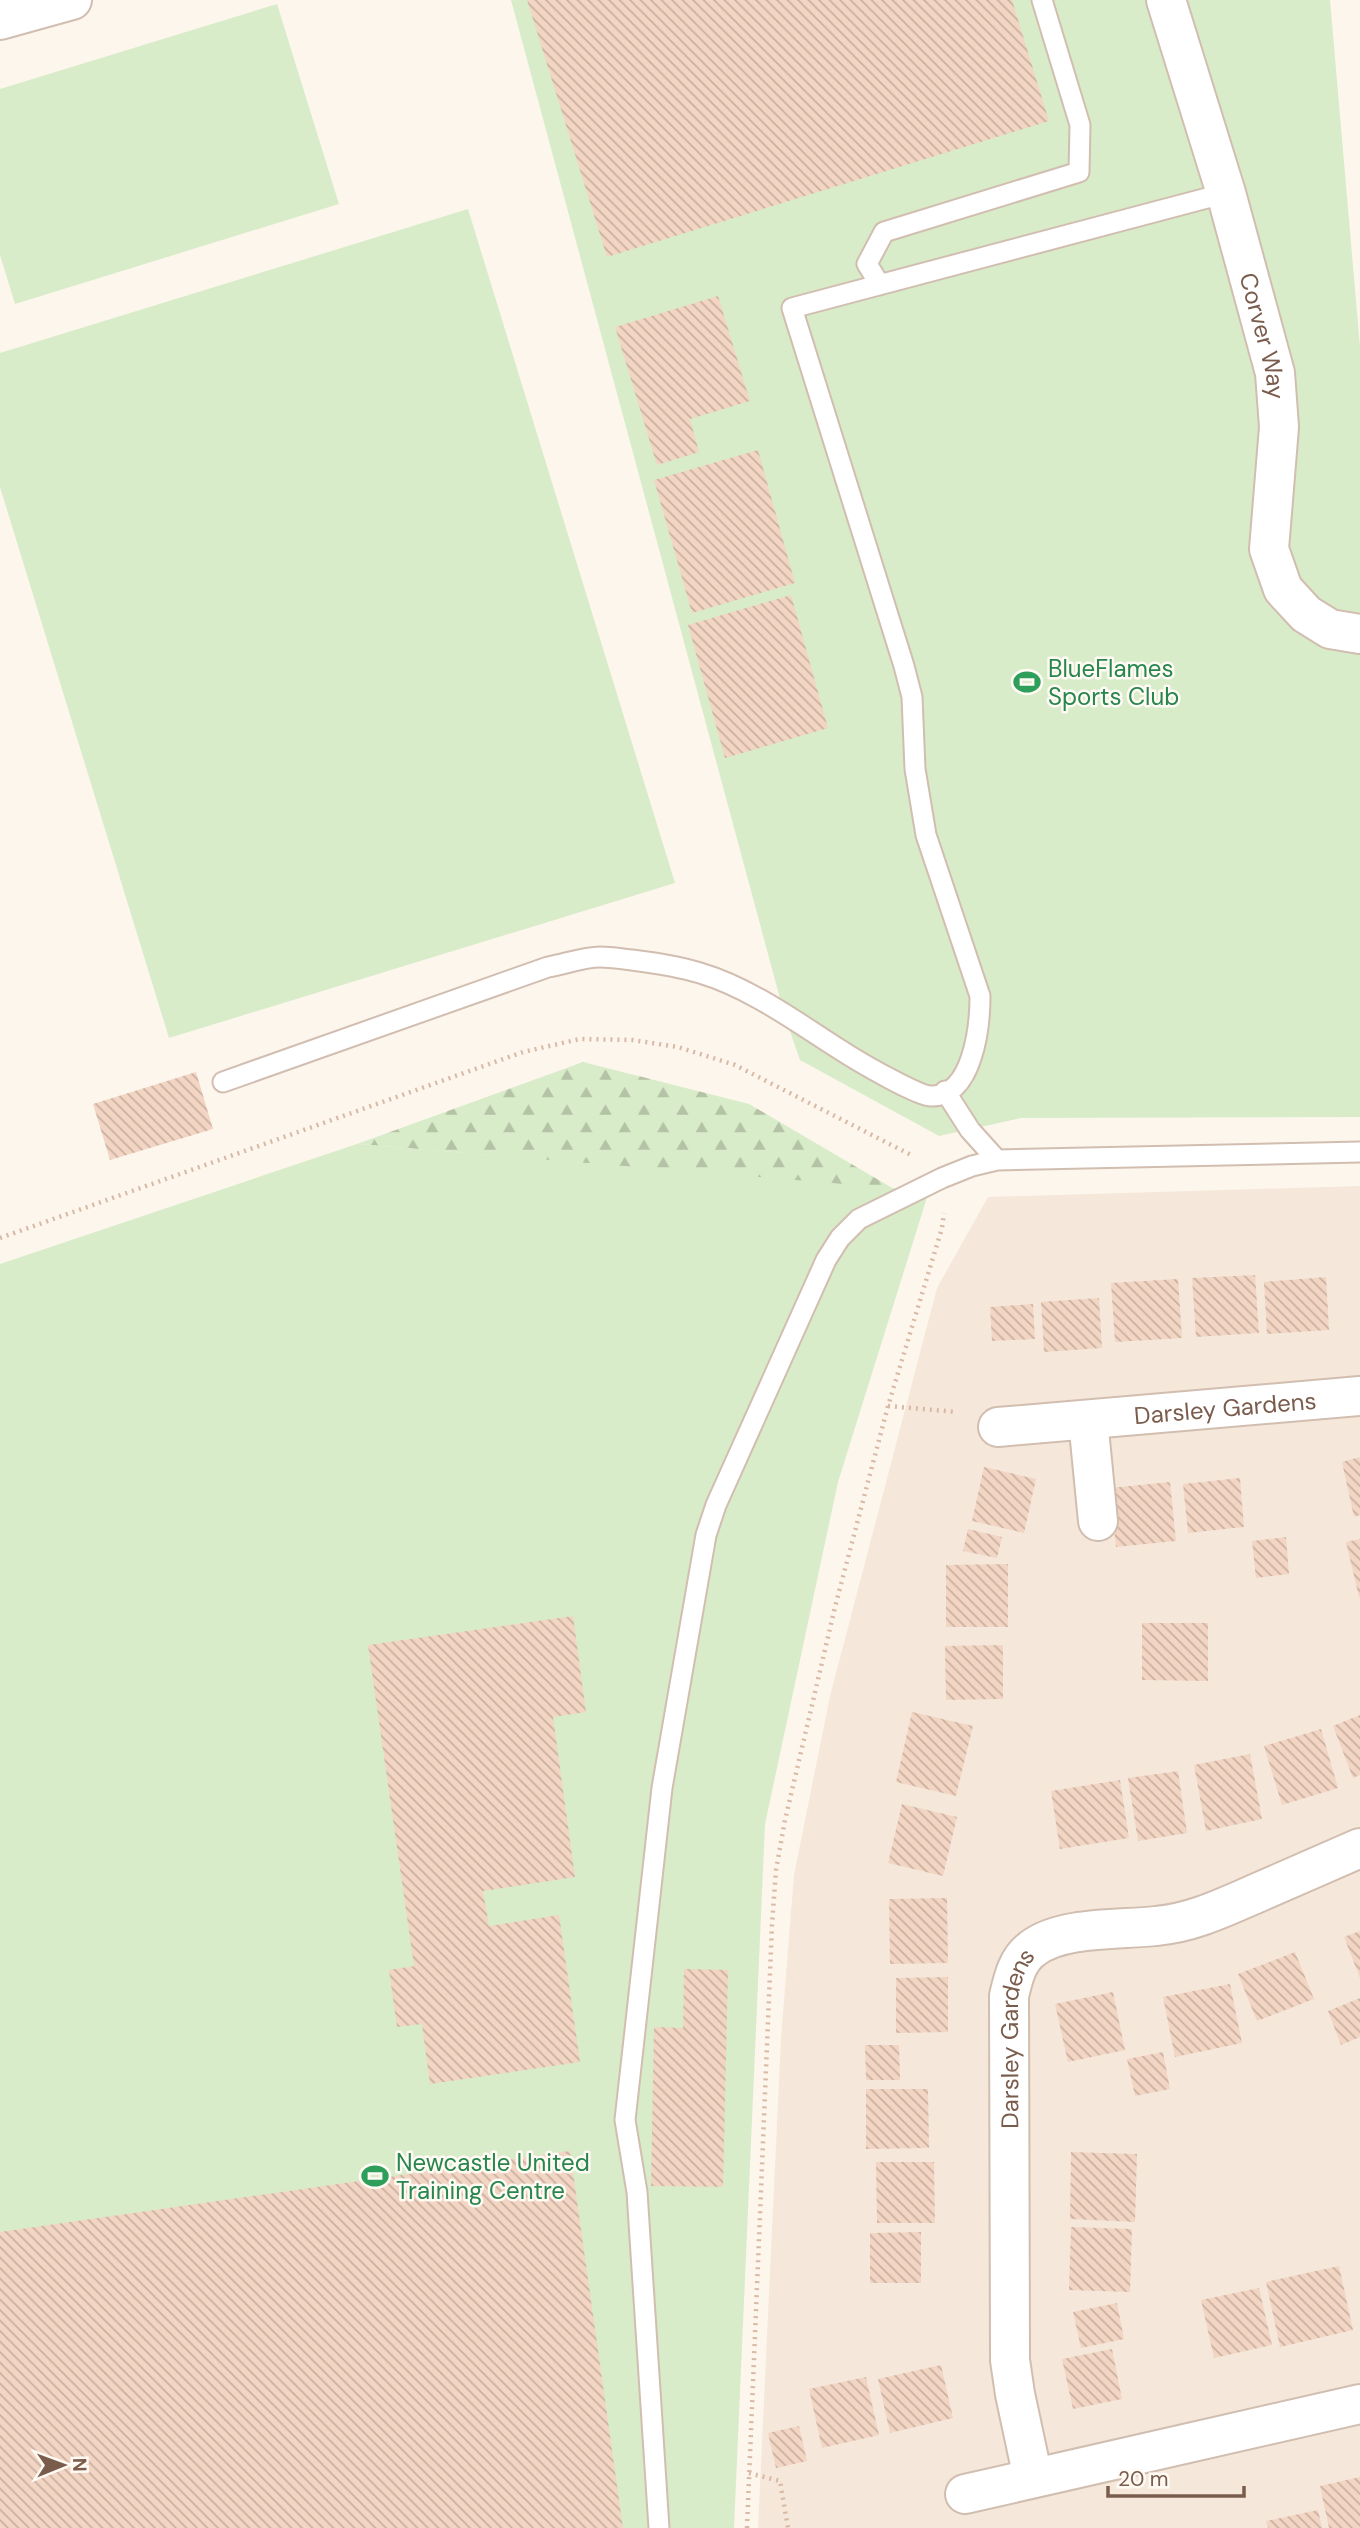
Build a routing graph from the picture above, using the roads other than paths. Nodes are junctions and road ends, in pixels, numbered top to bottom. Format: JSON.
{"nodes":[{"id":1,"x":72,"y":0,"type":"edge"},
{"id":2,"x":1042,"y":0,"type":"edge"},
{"id":3,"x":1166,"y":0,"type":"edge"},
{"id":4,"x":0,"y":20,"type":"edge"},
{"id":5,"x":1226,"y":193,"type":"junction"},
{"id":6,"x":880,"y":285,"type":"junction"},
{"id":7,"x":1360,"y":634,"type":"edge"},
{"id":8,"x":223,"y":1082,"type":"dead end"},
{"id":9,"x":945,"y":1091,"type":"junction"},
{"id":10,"x":1360,"y":1152,"type":"edge"},
{"id":11,"x":997,"y":1160,"type":"junction"},
{"id":12,"x":1360,"y":1396,"type":"edge"},
{"id":13,"x":1088,"y":1420,"type":"junction"},
{"id":14,"x":998,"y":1427,"type":"road end"},
{"id":15,"x":1098,"y":1521,"type":"dead end"},
{"id":16,"x":1360,"y":1848,"type":"edge"},
{"id":17,"x":1360,"y":2404,"type":"edge"},
{"id":18,"x":1033,"y":2478,"type":"junction"},
{"id":19,"x":965,"y":2494,"type":"dead end"},
{"id":20,"x":659,"y":2528,"type":"edge"}],
"edges":[{"from":1,"to":4,"type":"street"},
{"from":2,"to":6,"type":"lane"},
{"from":3,"to":5,"type":"street","name":"Corver Way"},
{"from":5,"to":6,"type":"lane"},
{"from":5,"to":7,"type":"street","name":"Corver Way"},
{"from":6,"to":9,"type":"lane"},
{"from":8,"to":9,"type":"lane"},
{"from":9,"to":11,"type":"lane"},
{"from":10,"to":11,"type":"lane"},
{"from":11,"to":20,"type":"lane"},
{"from":12,"to":13,"type":"street","name":"Darsley Gardens"},
{"from":13,"to":14,"type":"street","name":"Darsley Gardens"},
{"from":13,"to":15,"type":"street"},
{"from":16,"to":18,"type":"street","name":"Darsley Gardens"},
{"from":17,"to":18,"type":"street"},
{"from":18,"to":19,"type":"street"}]}
